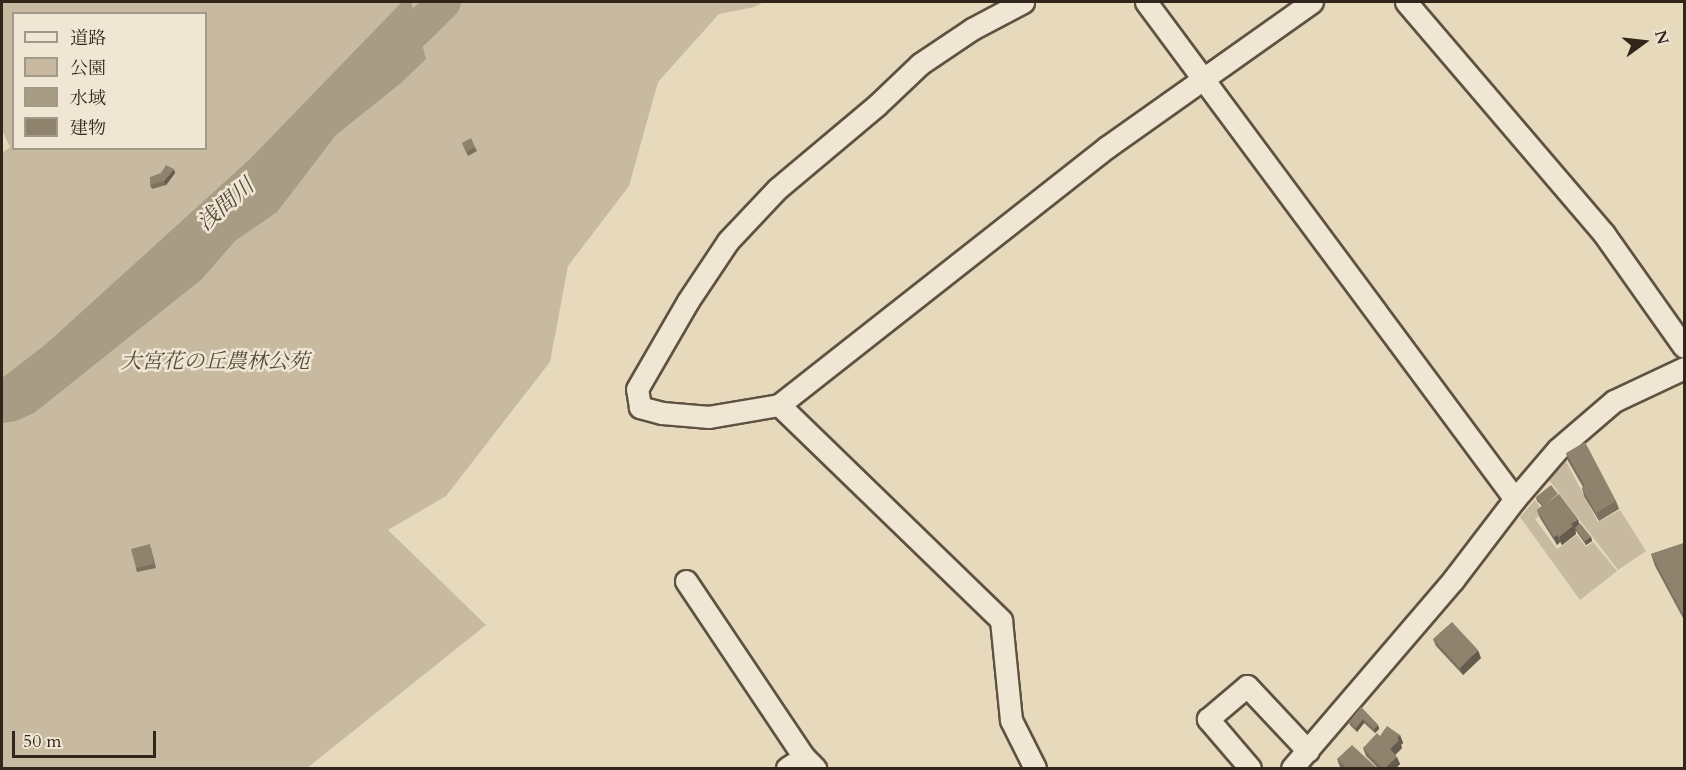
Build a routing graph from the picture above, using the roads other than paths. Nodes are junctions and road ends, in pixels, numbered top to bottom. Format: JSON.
{"nodes":[{"id":1,"x":1023,"y":2,"type":"edge"},
{"id":2,"x":1146,"y":2,"type":"edge"},
{"id":3,"x":1312,"y":2,"type":"edge"},
{"id":4,"x":1406,"y":2,"type":"edge"},
{"id":5,"x":1203,"y":78,"type":"junction"},
{"id":6,"x":1684,"y":347,"type":"edge"},
{"id":7,"x":1684,"y":368,"type":"edge"},
{"id":8,"x":779,"y":405,"type":"junction"},
{"id":9,"x":1515,"y":500,"type":"junction"},
{"id":10,"x":686,"y":580,"type":"dead end"},
{"id":11,"x":1308,"y":751,"type":"junction"},
{"id":12,"x":802,"y":765,"type":"edge"},
{"id":13,"x":1035,"y":768,"type":"edge"},
{"id":14,"x":1250,"y":768,"type":"edge"},
{"id":15,"x":1292,"y":768,"type":"edge"}],
"edges":[{"from":1,"to":8,"type":"street"},
{"from":2,"to":5,"type":"street"},
{"from":3,"to":5,"type":"street"},
{"from":4,"to":6,"type":"street"},
{"from":5,"to":8,"type":"street"},
{"from":5,"to":9,"type":"street"},
{"from":7,"to":9,"type":"street"},
{"from":8,"to":13,"type":"street"},
{"from":9,"to":11,"type":"street"},
{"from":10,"to":12,"type":"street"},
{"from":11,"to":14,"type":"street"},
{"from":11,"to":15,"type":"street"}]}
